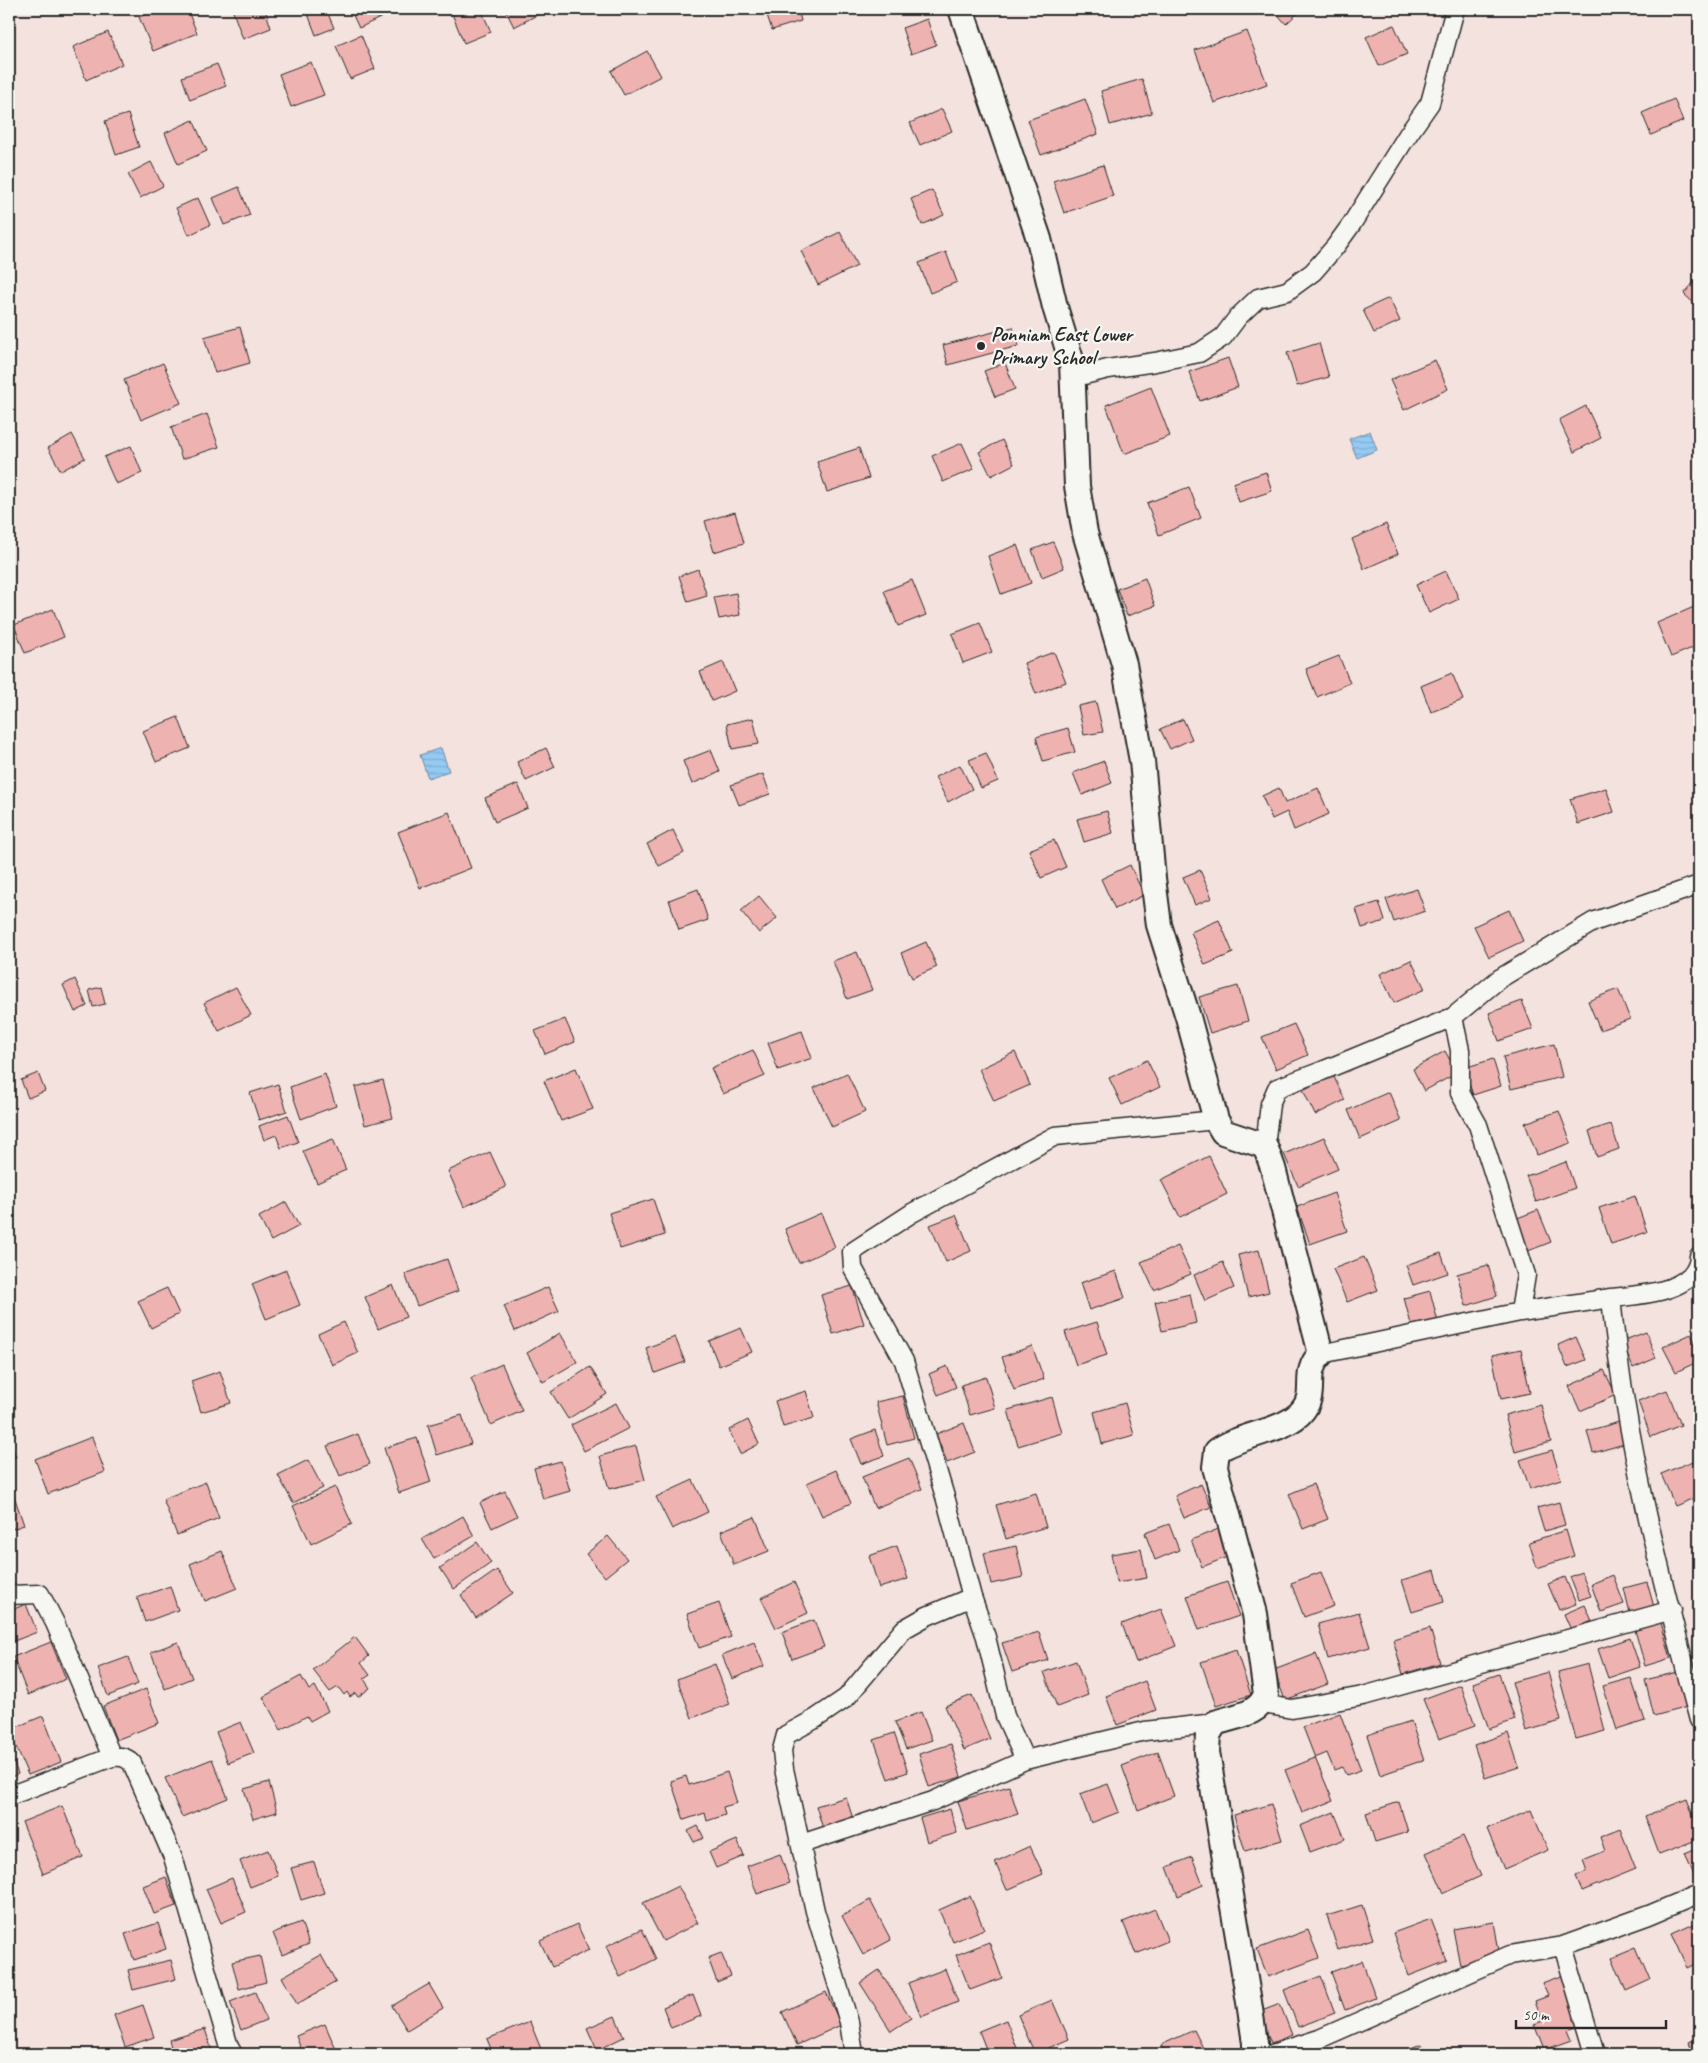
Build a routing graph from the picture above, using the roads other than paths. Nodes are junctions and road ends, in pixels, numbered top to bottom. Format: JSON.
{"nodes":[{"id":1,"x":961,"y":9,"type":"edge"},
{"id":2,"x":1455,"y":9,"type":"edge"},
{"id":3,"x":1072,"y":378,"type":"junction"},
{"id":4,"x":1699,"y":885,"type":"edge"},
{"id":5,"x":1453,"y":1017,"type":"junction"},
{"id":6,"x":1216,"y":1120,"type":"junction"},
{"id":7,"x":1264,"y":1146,"type":"junction"},
{"id":8,"x":1699,"y":1256,"type":"edge"},
{"id":9,"x":1611,"y":1298,"type":"junction"},
{"id":10,"x":1520,"y":1312,"type":"junction"},
{"id":11,"x":1321,"y":1354,"type":"junction"},
{"id":12,"x":9,"y":1595,"type":"edge"},
{"id":13,"x":972,"y":1597,"type":"junction"},
{"id":14,"x":1672,"y":1610,"type":"junction"},
{"id":15,"x":1263,"y":1704,"type":"junction"},
{"id":16,"x":1699,"y":1720,"type":"edge"},
{"id":17,"x":1215,"y":1724,"type":"junction"},
{"id":18,"x":112,"y":1757,"type":"junction"},
{"id":19,"x":1025,"y":1760,"type":"junction"},
{"id":20,"x":9,"y":1796,"type":"edge"},
{"id":21,"x":801,"y":1844,"type":"junction"},
{"id":22,"x":1699,"y":1894,"type":"edge"},
{"id":23,"x":1563,"y":1946,"type":"junction"},
{"id":24,"x":233,"y":2054,"type":"edge"},
{"id":25,"x":854,"y":2054,"type":"edge"},
{"id":26,"x":1255,"y":2054,"type":"edge"},
{"id":27,"x":1272,"y":2054,"type":"edge"},
{"id":28,"x":1596,"y":2054,"type":"edge"}],
"edges":[{"from":1,"to":3,"type":"street"},
{"from":2,"to":3,"type":"street"},
{"from":3,"to":6,"type":"street"},
{"from":4,"to":5,"type":"street"},
{"from":5,"to":7,"type":"street"},
{"from":5,"to":10,"type":"street"},
{"from":6,"to":7,"type":"street"},
{"from":6,"to":13,"type":"street"},
{"from":7,"to":11,"type":"street"},
{"from":8,"to":9,"type":"street"},
{"from":9,"to":10,"type":"street"},
{"from":9,"to":14,"type":"street"},
{"from":10,"to":11,"type":"street"},
{"from":11,"to":15,"type":"street"},
{"from":12,"to":18,"type":"street"},
{"from":13,"to":19,"type":"street"},
{"from":13,"to":21,"type":"street"},
{"from":14,"to":15,"type":"street"},
{"from":14,"to":16,"type":"street"},
{"from":15,"to":17,"type":"street"},
{"from":17,"to":19,"type":"street"},
{"from":17,"to":26,"type":"street"},
{"from":18,"to":20,"type":"street"},
{"from":18,"to":24,"type":"street"},
{"from":19,"to":21,"type":"street"},
{"from":21,"to":25,"type":"street"},
{"from":22,"to":23,"type":"street"},
{"from":23,"to":27,"type":"street"},
{"from":23,"to":28,"type":"street"}]}
